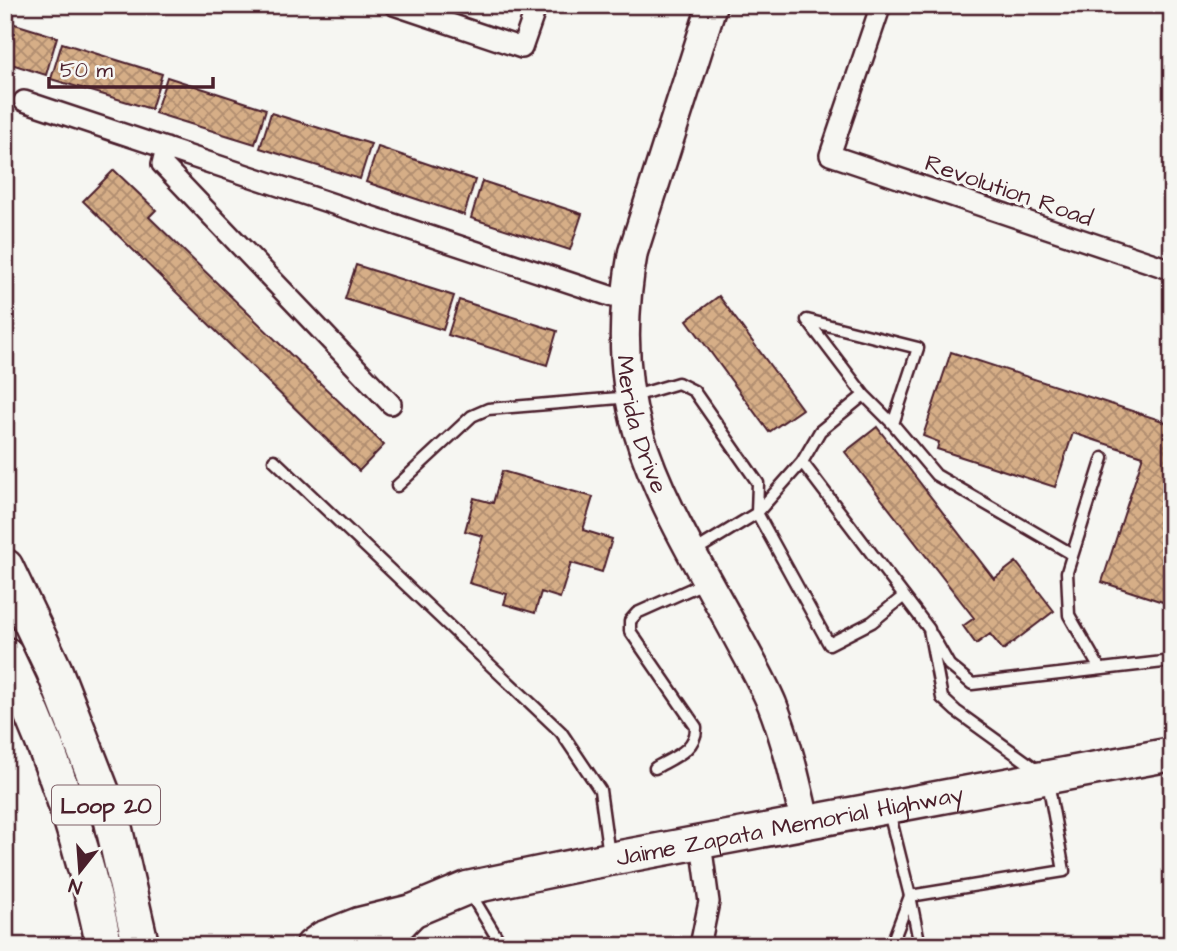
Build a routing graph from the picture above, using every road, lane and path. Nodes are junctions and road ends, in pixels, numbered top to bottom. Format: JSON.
{"nodes":[{"id":1,"x":394,"y":5,"type":"edge"},
{"id":2,"x":537,"y":5,"type":"edge"},
{"id":3,"x":712,"y":5,"type":"edge"},
{"id":4,"x":881,"y":5,"type":"edge"},
{"id":5,"x":24,"y":101,"type":"dead end"},
{"id":6,"x":166,"y":148,"type":"junction"},
{"id":7,"x":1172,"y":271,"type":"edge"},
{"id":8,"x":625,"y":301,"type":"junction"},
{"id":9,"x":864,"y":394,"type":"junction"},
{"id":10,"x":631,"y":397,"type":"junction"},
{"id":11,"x":391,"y":404,"type":"dead end"},
{"id":12,"x":893,"y":424,"type":"junction"},
{"id":13,"x":1103,"y":458,"type":"dead end"},
{"id":14,"x":274,"y":460,"type":"dead end"},
{"id":15,"x":802,"y":462,"type":"junction"},
{"id":16,"x":397,"y":486,"type":"dead end"},
{"id":17,"x":757,"y":513,"type":"junction"},
{"id":18,"x":693,"y":552,"type":"junction"},
{"id":19,"x":1072,"y":554,"type":"junction"},
{"id":20,"x":5,"y":567,"type":"edge"},
{"id":21,"x":708,"y":581,"type":"junction"},
{"id":22,"x":904,"y":596,"type":"junction"},
{"id":23,"x":929,"y":629,"type":"junction"},
{"id":24,"x":1172,"y":661,"type":"edge"},
{"id":25,"x":12,"y":669,"type":"edge"},
{"id":26,"x":1100,"y":669,"type":"junction"},
{"id":27,"x":1172,"y":754,"type":"edge"},
{"id":28,"x":655,"y":768,"type":"dead end"},
{"id":29,"x":1047,"y":777,"type":"junction"},
{"id":30,"x":888,"y":807,"type":"junction"},
{"id":31,"x":806,"y":822,"type":"junction"},
{"id":32,"x":701,"y":843,"type":"junction"},
{"id":33,"x":610,"y":859,"type":"junction"},
{"id":34,"x":467,"y":888,"type":"junction"},
{"id":35,"x":910,"y":896,"type":"junction"},
{"id":36,"x":412,"y":911,"type":"junction"},
{"id":37,"x":104,"y":946,"type":"edge"},
{"id":38,"x":141,"y":946,"type":"edge"},
{"id":39,"x":312,"y":946,"type":"edge"},
{"id":40,"x":378,"y":946,"type":"edge"},
{"id":41,"x":502,"y":946,"type":"edge"},
{"id":42,"x":700,"y":946,"type":"edge"},
{"id":43,"x":891,"y":946,"type":"edge"},
{"id":44,"x":920,"y":946,"type":"edge"}],
"edges":[{"from":1,"to":2,"type":"street"},
{"from":3,"to":8,"type":"street","name":"Merida Drive"},
{"from":4,"to":7,"type":"street","name":"Revolution Road"},
{"from":5,"to":6,"type":"street"},
{"from":6,"to":8,"type":"street"},
{"from":6,"to":11,"type":"street"},
{"from":8,"to":10,"type":"street","name":"Merida Drive"},
{"from":9,"to":12,"type":"lane"},
{"from":9,"to":12,"type":"lane"},
{"from":9,"to":15,"type":"lane"},
{"from":10,"to":16,"type":"lane"},
{"from":10,"to":17,"type":"lane"},
{"from":10,"to":18,"type":"street","name":"Merida Drive"},
{"from":12,"to":19,"type":"lane"},
{"from":13,"to":19,"type":"lane"},
{"from":14,"to":33,"type":"lane"},
{"from":15,"to":17,"type":"lane"},
{"from":15,"to":22,"type":"lane"},
{"from":17,"to":18,"type":"lane"},
{"from":17,"to":22,"type":"lane"},
{"from":18,"to":21,"type":"street","name":"Merida Drive"},
{"from":19,"to":26,"type":"lane"},
{"from":20,"to":38,"type":"highway","number":"Loop 20"},
{"from":21,"to":28,"type":"lane"},
{"from":21,"to":31,"type":"street","name":"Merida Drive"},
{"from":22,"to":23,"type":"lane"},
{"from":23,"to":26,"type":"lane"},
{"from":23,"to":29,"type":"lane"},
{"from":24,"to":26,"type":"lane"},
{"from":25,"to":37,"type":"highway","number":"Loop 20"},
{"from":27,"to":29,"type":"main road","name":"Jaime Zapata Memorial Highway"},
{"from":29,"to":30,"type":"main road","name":"Jaime Zapata Memorial Highway"},
{"from":29,"to":35,"type":"lane"},
{"from":30,"to":31,"type":"main road","name":"Jaime Zapata Memorial Highway"},
{"from":30,"to":35,"type":"lane"},
{"from":31,"to":32,"type":"main road","name":"Jaime Zapata Memorial Highway"},
{"from":32,"to":33,"type":"main road","name":"Jaime Zapata Memorial Highway"},
{"from":32,"to":42,"type":"street"},
{"from":33,"to":34,"type":"main road","name":"Jaime Zapata Memorial Highway"},
{"from":34,"to":36,"type":"main road","name":"Jaime Zapata Memorial Highway"},
{"from":34,"to":41,"type":"lane"},
{"from":35,"to":43,"type":"lane"},
{"from":35,"to":44,"type":"lane"},
{"from":36,"to":39,"type":"main road","name":"Jaime Zapata Memorial Highway"},
{"from":36,"to":40,"type":"main road","name":"Jaime Zapata Memorial Highway"}]}
